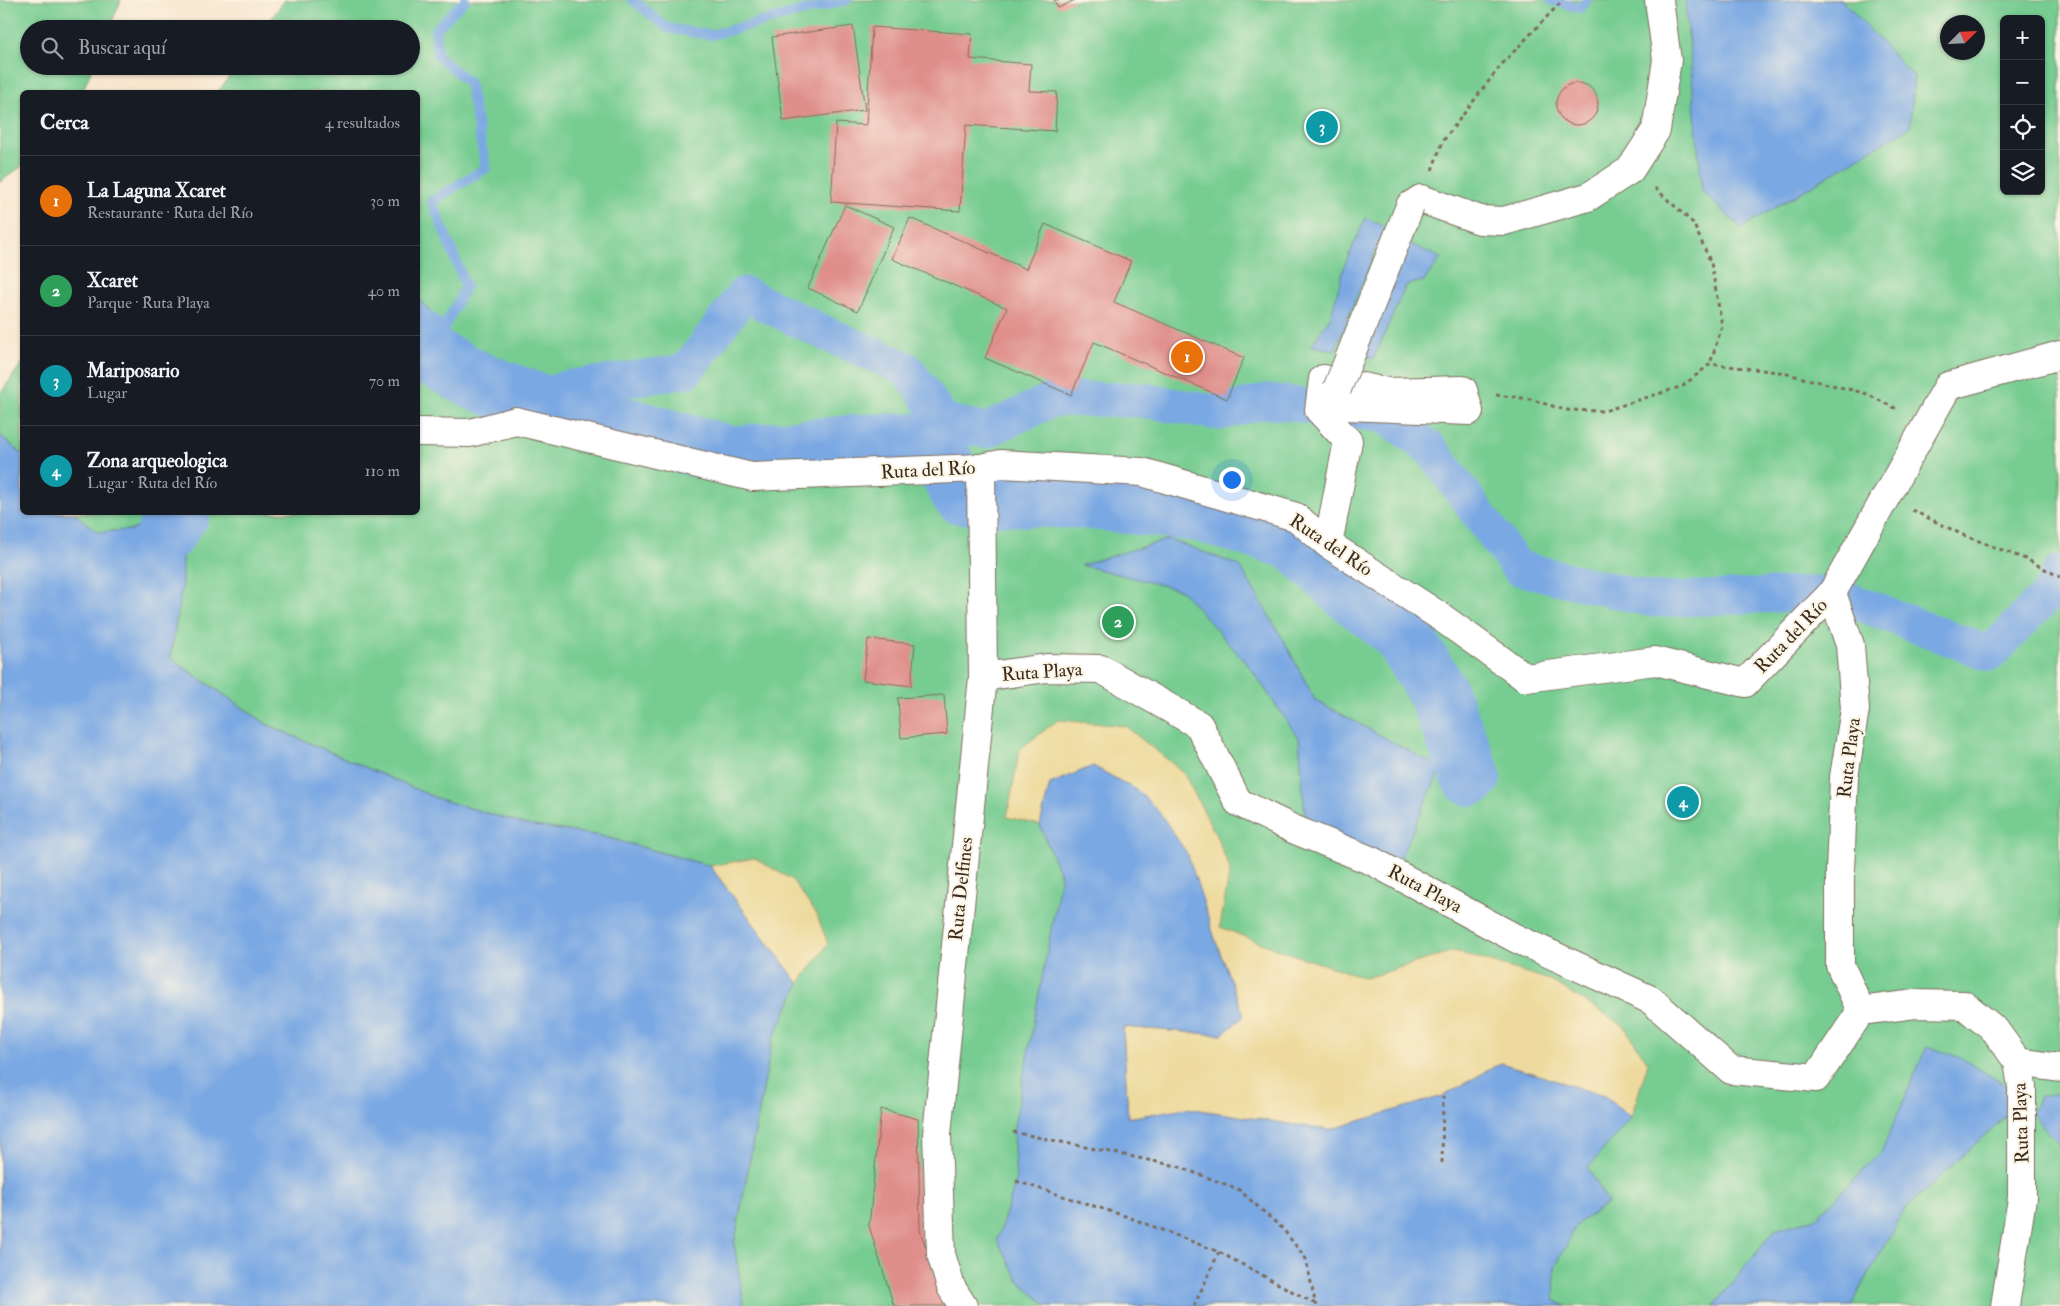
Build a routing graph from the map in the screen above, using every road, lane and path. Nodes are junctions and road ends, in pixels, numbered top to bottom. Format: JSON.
{"nodes":[{"id":1,"x":1563,"y":0,"type":"edge"},
{"id":2,"x":1659,"y":0,"type":"edge"},
{"id":3,"x":1630,"y":170,"type":"junction"},
{"id":4,"x":1430,"y":176,"type":"dead end"},
{"id":5,"x":2060,"y":354,"type":"edge"},
{"id":6,"x":1710,"y":364,"type":"junction"},
{"id":7,"x":1463,"y":390,"type":"junction"},
{"id":8,"x":1927,"y":423,"type":"junction"},
{"id":9,"x":420,"y":432,"type":"edge"},
{"id":10,"x":981,"y":468,"type":"junction"},
{"id":11,"x":1885,"y":497,"type":"junction"},
{"id":12,"x":1328,"y":544,"type":"junction"},
{"id":13,"x":2060,"y":577,"type":"edge"},
{"id":14,"x":1832,"y":594,"type":"junction"},
{"id":15,"x":983,"y":677,"type":"junction"},
{"id":16,"x":1861,"y":1011,"type":"junction"},
{"id":17,"x":2060,"y":1068,"type":"edge"},
{"id":18,"x":2021,"y":1087,"type":"junction"},
{"id":19,"x":1443,"y":1096,"type":"dead end"},
{"id":20,"x":1012,"y":1132,"type":"dead end"},
{"id":21,"x":1442,"y":1163,"type":"dead end"},
{"id":22,"x":1016,"y":1180,"type":"dead end"},
{"id":23,"x":1219,"y":1252,"type":"junction"},
{"id":24,"x":1317,"y":1305,"type":"edge"},
{"id":25,"x":963,"y":1306,"type":"edge"},
{"id":26,"x":1194,"y":1306,"type":"edge"},
{"id":27,"x":2005,"y":1306,"type":"edge"}],
"edges":[{"from":1,"to":4,"type":"path"},
{"from":2,"to":3,"type":"street"},
{"from":3,"to":6,"type":"path"},
{"from":3,"to":7,"type":"street","bridge":true},
{"from":5,"to":8,"type":"street","name":"Ruta del Río"},
{"from":6,"to":7,"type":"path"},
{"from":6,"to":8,"type":"path"},
{"from":7,"to":12,"type":"street"},
{"from":8,"to":11,"type":"street","name":"Ruta del Río"},
{"from":9,"to":10,"type":"street","name":"Ruta del Río"},
{"from":10,"to":12,"type":"street","name":"Ruta del Río"},
{"from":10,"to":15,"type":"street","name":"Ruta Delfines"},
{"from":11,"to":13,"type":"path"},
{"from":11,"to":14,"type":"street","name":"Ruta del Río"},
{"from":12,"to":14,"type":"street","name":"Ruta del Río"},
{"from":14,"to":16,"type":"street","name":"Ruta Playa"},
{"from":15,"to":16,"type":"street","name":"Ruta Playa"},
{"from":15,"to":25,"type":"street","name":"Ruta Delfines"},
{"from":16,"to":18,"type":"street","name":"Ruta Playa"},
{"from":17,"to":18,"type":"street"},
{"from":18,"to":27,"type":"street","name":"Ruta Playa"},
{"from":19,"to":21,"type":"path"},
{"from":20,"to":24,"type":"path"},
{"from":22,"to":23,"type":"path"},
{"from":23,"to":24,"type":"path"},
{"from":23,"to":26,"type":"path"}]}
